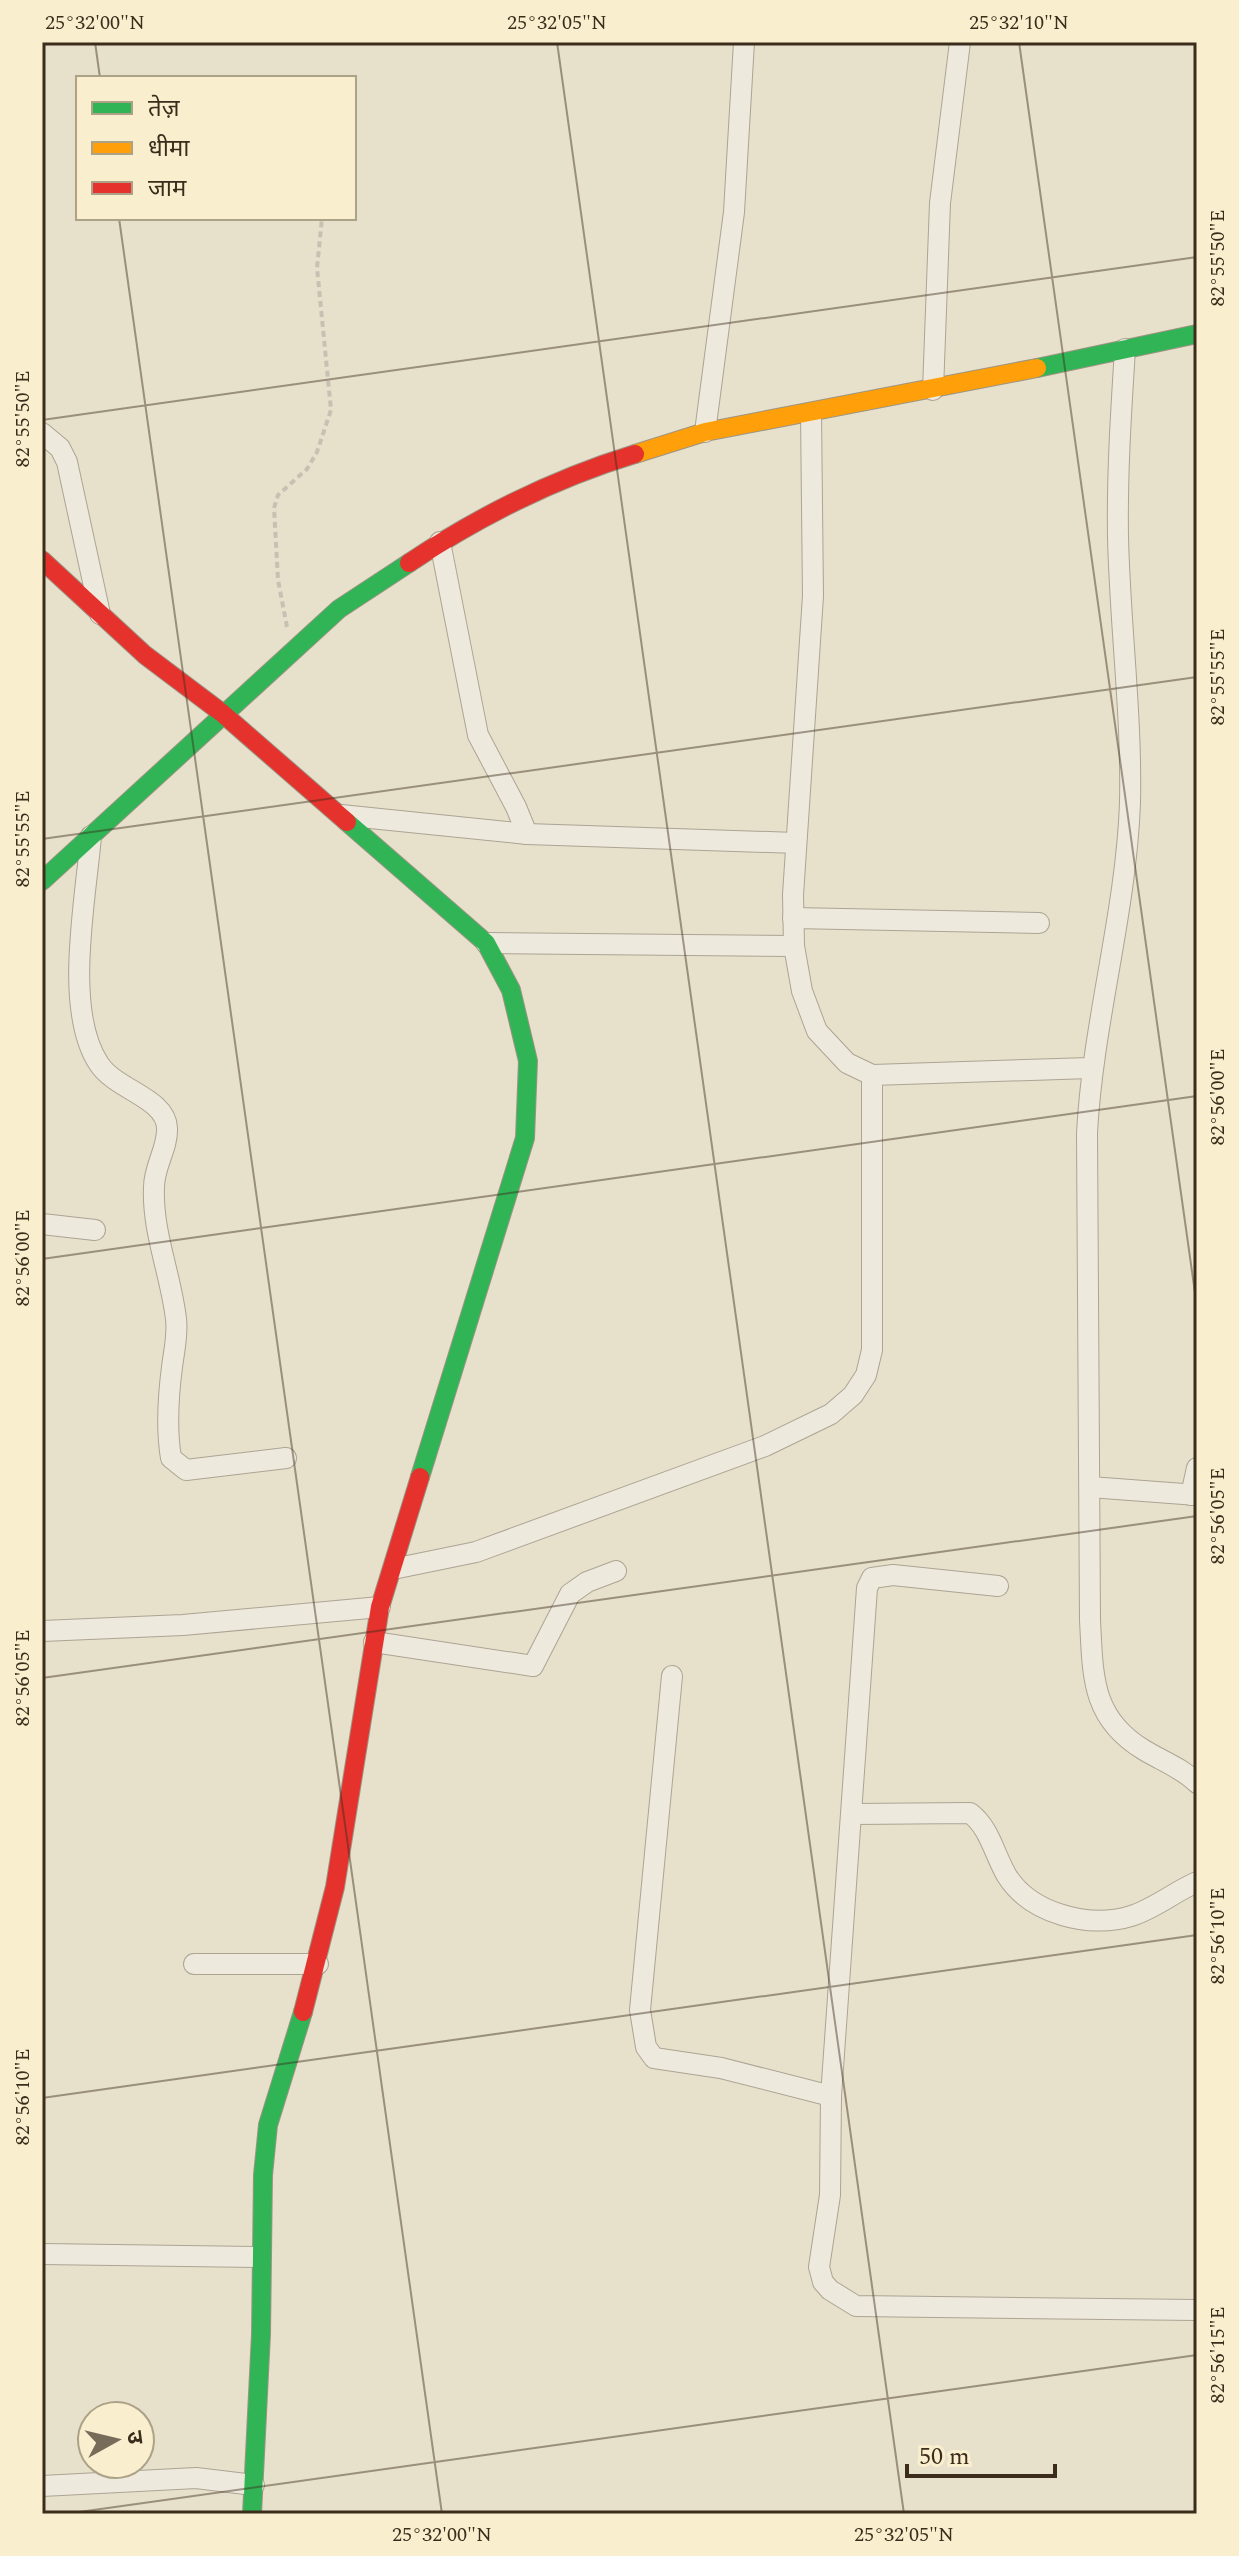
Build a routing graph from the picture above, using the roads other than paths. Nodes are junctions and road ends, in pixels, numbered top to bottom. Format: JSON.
{"nodes":[{"id":1,"x":744,"y":42,"type":"edge"},
{"id":2,"x":960,"y":42,"type":"edge"},
{"id":3,"x":1197,"y":334,"type":"edge"},
{"id":4,"x":1125,"y":349,"type":"junction"},
{"id":5,"x":933,"y":390,"type":"junction"},
{"id":6,"x":811,"y":413,"type":"junction"},
{"id":7,"x":705,"y":432,"type":"junction"},
{"id":8,"x":42,"y":433,"type":"edge"},
{"id":9,"x":440,"y":542,"type":"junction"},
{"id":10,"x":42,"y":560,"type":"edge"},
{"id":11,"x":100,"y":614,"type":"junction"},
{"id":12,"x":222,"y":713,"type":"junction"},
{"id":13,"x":341,"y":815,"type":"junction"},
{"id":14,"x":527,"y":834,"type":"junction"},
{"id":15,"x":91,"y":836,"type":"junction"},
{"id":16,"x":796,"y":843,"type":"junction"},
{"id":17,"x":42,"y":881,"type":"edge"},
{"id":18,"x":793,"y":918,"type":"junction"},
{"id":19,"x":1039,"y":923,"type":"dead end"},
{"id":20,"x":486,"y":943,"type":"junction"},
{"id":21,"x":794,"y":946,"type":"junction"},
{"id":22,"x":1090,"y":1068,"type":"junction"},
{"id":23,"x":872,"y":1075,"type":"junction"},
{"id":24,"x":42,"y":1224,"type":"edge"},
{"id":25,"x":95,"y":1230,"type":"dead end"},
{"id":26,"x":286,"y":1458,"type":"dead end"},
{"id":27,"x":1197,"y":1468,"type":"edge"},
{"id":28,"x":1090,"y":1487,"type":"junction"},
{"id":29,"x":1194,"y":1495,"type":"edge"},
{"id":30,"x":393,"y":1569,"type":"junction"},
{"id":31,"x":616,"y":1571,"type":"dead end"},
{"id":32,"x":998,"y":1586,"type":"dead end"},
{"id":33,"x":380,"y":1607,"type":"junction"},
{"id":34,"x":42,"y":1631,"type":"edge"},
{"id":35,"x":374,"y":1642,"type":"junction"},
{"id":36,"x":672,"y":1676,"type":"dead end"},
{"id":37,"x":1197,"y":1783,"type":"edge"},
{"id":38,"x":854,"y":1814,"type":"junction"},
{"id":39,"x":1197,"y":1882,"type":"edge"},
{"id":40,"x":194,"y":1964,"type":"dead end"},
{"id":41,"x":318,"y":1964,"type":"junction"},
{"id":42,"x":831,"y":2096,"type":"junction"},
{"id":43,"x":42,"y":2254,"type":"edge"},
{"id":44,"x":261,"y":2257,"type":"junction"},
{"id":45,"x":1197,"y":2310,"type":"edge"},
{"id":46,"x":254,"y":2485,"type":"junction"},
{"id":47,"x":42,"y":2486,"type":"edge"},
{"id":48,"x":252,"y":2514,"type":"edge"}],
"edges":[{"from":1,"to":7,"type":"street"},
{"from":2,"to":5,"type":"street"},
{"from":3,"to":4,"type":"street"},
{"from":4,"to":5,"type":"street"},
{"from":4,"to":22,"type":"street"},
{"from":5,"to":6,"type":"street"},
{"from":6,"to":7,"type":"street"},
{"from":6,"to":16,"type":"street"},
{"from":7,"to":9,"type":"street"},
{"from":8,"to":11,"type":"street"},
{"from":9,"to":12,"type":"street"},
{"from":9,"to":14,"type":"street"},
{"from":10,"to":11,"type":"street"},
{"from":11,"to":12,"type":"street"},
{"from":12,"to":13,"type":"street"},
{"from":12,"to":15,"type":"street"},
{"from":13,"to":14,"type":"street"},
{"from":13,"to":20,"type":"street"},
{"from":14,"to":16,"type":"street"},
{"from":15,"to":17,"type":"street"},
{"from":15,"to":26,"type":"street"},
{"from":16,"to":18,"type":"street"},
{"from":18,"to":19,"type":"street"},
{"from":18,"to":21,"type":"street"},
{"from":20,"to":21,"type":"street"},
{"from":20,"to":30,"type":"street"},
{"from":21,"to":23,"type":"street"},
{"from":22,"to":23,"type":"street"},
{"from":22,"to":28,"type":"street"},
{"from":23,"to":30,"type":"street"},
{"from":24,"to":25,"type":"street"},
{"from":27,"to":29,"type":"street"},
{"from":28,"to":29,"type":"street"},
{"from":28,"to":37,"type":"street"},
{"from":30,"to":33,"type":"street"},
{"from":31,"to":35,"type":"street"},
{"from":32,"to":38,"type":"street"},
{"from":33,"to":34,"type":"street"},
{"from":33,"to":35,"type":"street"},
{"from":35,"to":41,"type":"street"},
{"from":36,"to":42,"type":"street"},
{"from":38,"to":39,"type":"street"},
{"from":38,"to":42,"type":"street"},
{"from":40,"to":41,"type":"street"},
{"from":41,"to":44,"type":"street"},
{"from":42,"to":45,"type":"street"},
{"from":43,"to":44,"type":"street"},
{"from":44,"to":46,"type":"street"},
{"from":46,"to":47,"type":"street"},
{"from":46,"to":48,"type":"street"}]}
